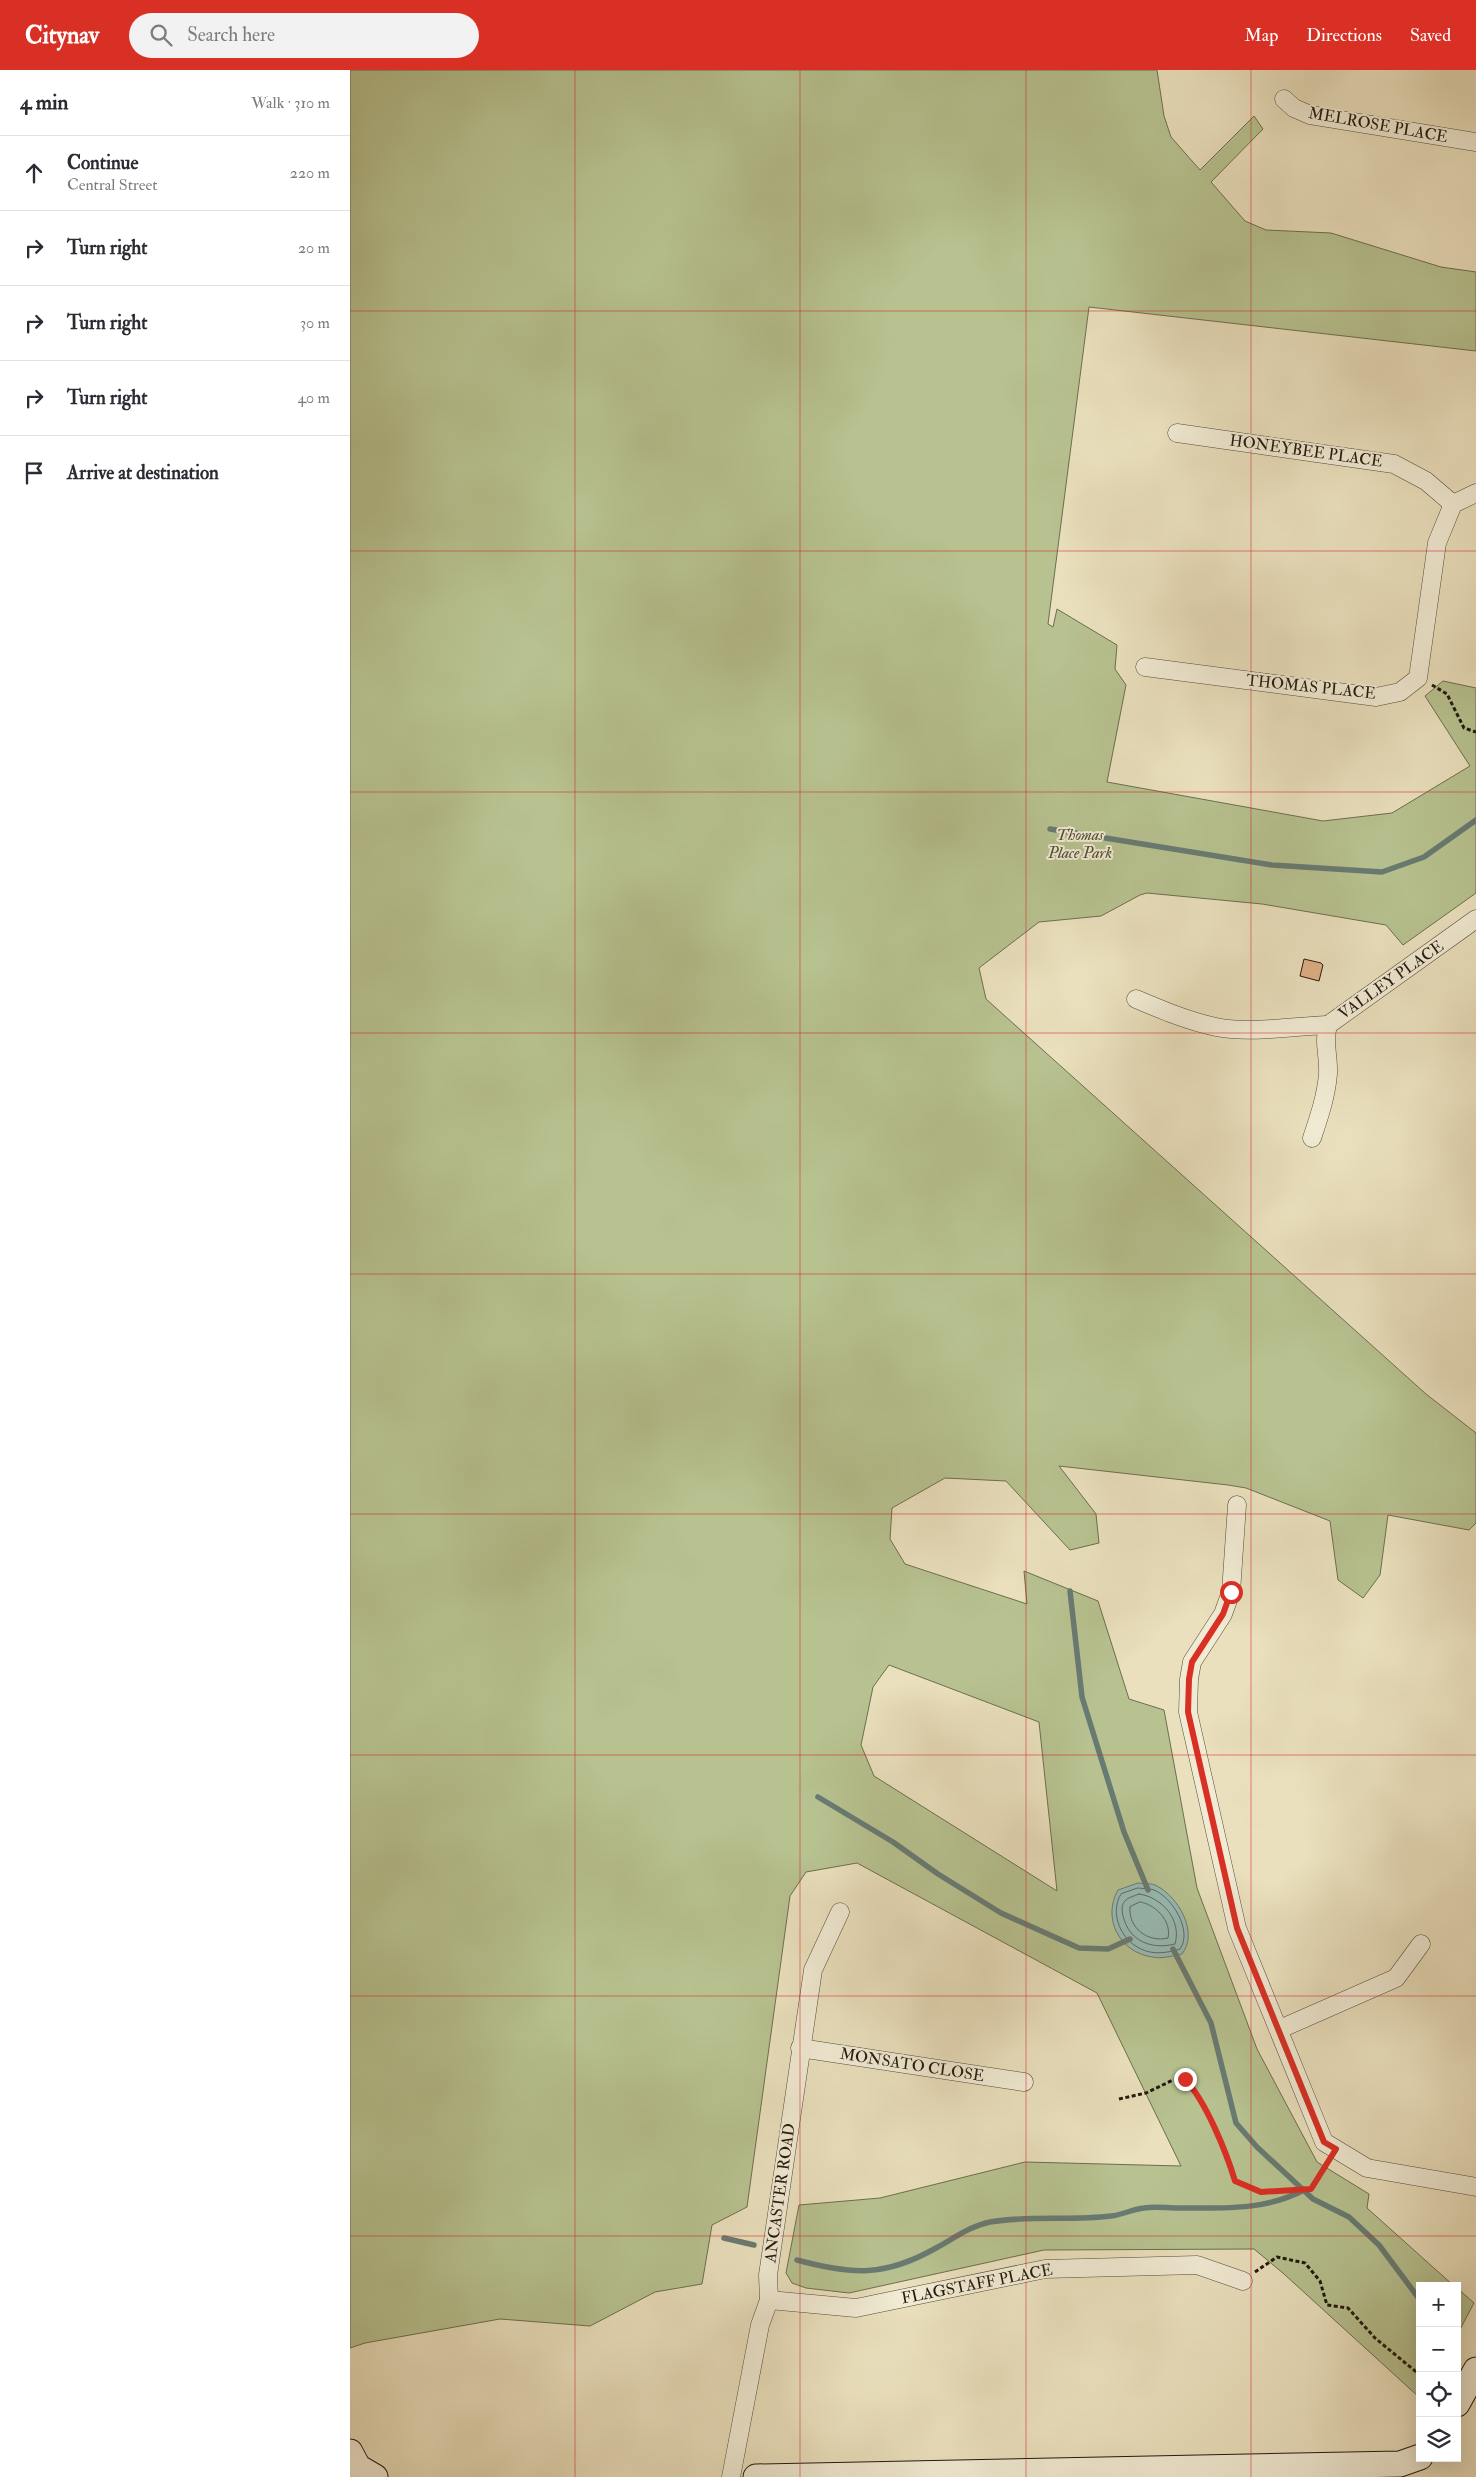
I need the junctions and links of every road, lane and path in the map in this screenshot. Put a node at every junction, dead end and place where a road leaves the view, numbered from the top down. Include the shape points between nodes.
1 (1284, 99) dead end
2 (1476, 142) edge
3 (1176, 433) dead end
4 (1476, 492) edge
5 (1453, 504) junction
6 (1145, 667) dead end
7 (1418, 678) junction
8 (1476, 732) edge
9 (1476, 919) edge
10 (1136, 999) dead end
11 (1328, 1025) junction
12 (1312, 1138) dead end
13 (1237, 1505) dead end
14 (840, 1912) dead end
15 (1421, 1944) dead end
16 (1280, 2029) junction
17 (800, 2048) junction
18 (1024, 2082) dead end
19 (1120, 2099) dead end
20 (1336, 2149) junction
21 (1476, 2187) edge
22 (1243, 2281) joint
23 (769, 2300) junction
24 (1476, 2370) edge
25 (1416, 2372) edge
26 (1461, 2397) edge
27 (1407, 2466) edge
28 (997, 2474) edge
29 (731, 2477) edge
30 (756, 2477) edge

1 - 2 street, MELROSE PLACE via 1310,115
3 - 5 street, HONEYBEE PLACE via 1394,464 1426,481
4 - 5 street
5 - 7 street via 1437,544
6 - 7 street, THOMAS PLACE via 1376,697 1400,692
7 - 8 path via 1447,694 1464,728
9 - 11 street, VALLEY PLACE
10 - 11 street via 1218,1028
11 - 12 street, VALLEY PLACE via 1324,1036 1328,1072 1325,1100
13 - 16 street via 1231,1592 1223,1614 1192,1662 1188,1712 1237,1928
14 - 17 street, ANCASTER ROAD via 813,1970
15 - 16 street via 1396,1978
16 - 20 street via 1324,2142
17 - 18 street, MONSATO CLOSE
17 - 23 street, ANCASTER ROAD via 768,2274
19 - 20 path via 1146,2093 1173,2080 1185,2079 1194,2089 1228,2158 1235,2181 1261,2192 1311,2189
20 - 21 street via 1367,2168
22 - 23 street, FLAGSTAFF PLACE via 1197,2265 1045,2269 856,2308
22 - 25 path via 1277,2257 1305,2263 1320,2281 1327,2305 1348,2308 1375,2338
23 - 29 street, ANCASTER ROAD via 760,2325
24 - 26 street
27 - 28 street
28 - 30 street

